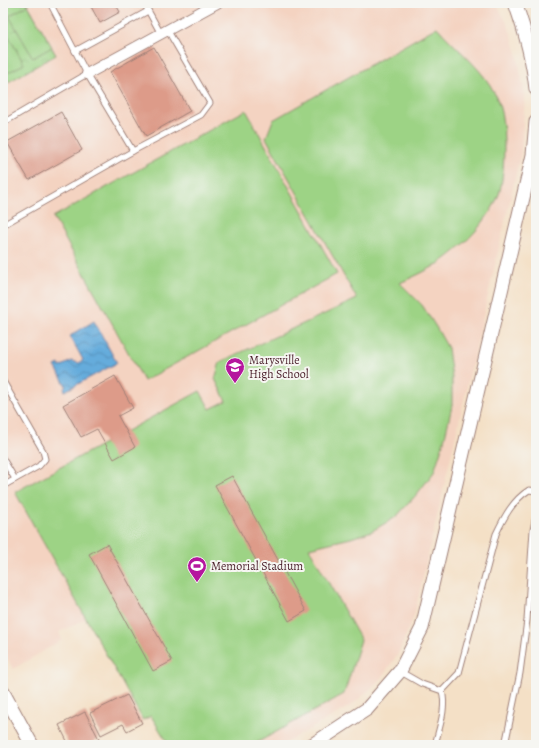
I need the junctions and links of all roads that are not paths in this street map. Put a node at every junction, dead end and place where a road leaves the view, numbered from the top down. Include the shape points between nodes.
1 (50, 3) edge
2 (144, 3) edge
3 (218, 3) edge
4 (514, 3) edge
5 (148, 11) junction
6 (164, 33) junction
7 (75, 51) junction
8 (87, 74) junction
9 (536, 89) edge
10 (536, 122) edge
11 (3, 123) edge
12 (133, 151) junction
13 (3, 225) edge
14 (3, 382) edge
15 (3, 459) edge
16 (15, 479) junction
17 (3, 486) edge
18 (536, 491) edge
19 (536, 516) edge
20 (400, 671) junction
21 (442, 691) junction
22 (3, 692) edge
23 (32, 745) edge
24 (312, 745) edge
25 (435, 745) edge
26 (504, 745) edge

1 - 7 lane
2 - 5 lane
3 - 6 street
4 - 9 street via 527,40
5 - 6 lane
5 - 7 lane
6 - 8 street
6 - 12 lane via 210,103 201,115
7 - 8 lane
8 - 11 lane
8 - 12 lane
10 - 20 street via 533,155 422,628
12 - 13 lane
14 - 16 lane via 43,451 45,459 39,466
15 - 16 lane
16 - 17 lane
18 - 21 lane via 529,490 522,495 505,516 496,534 458,673
19 - 26 lane via 520,673
20 - 21 lane via 422,684
20 - 24 street via 367,709
21 - 25 lane via 442,717
22 - 23 street

